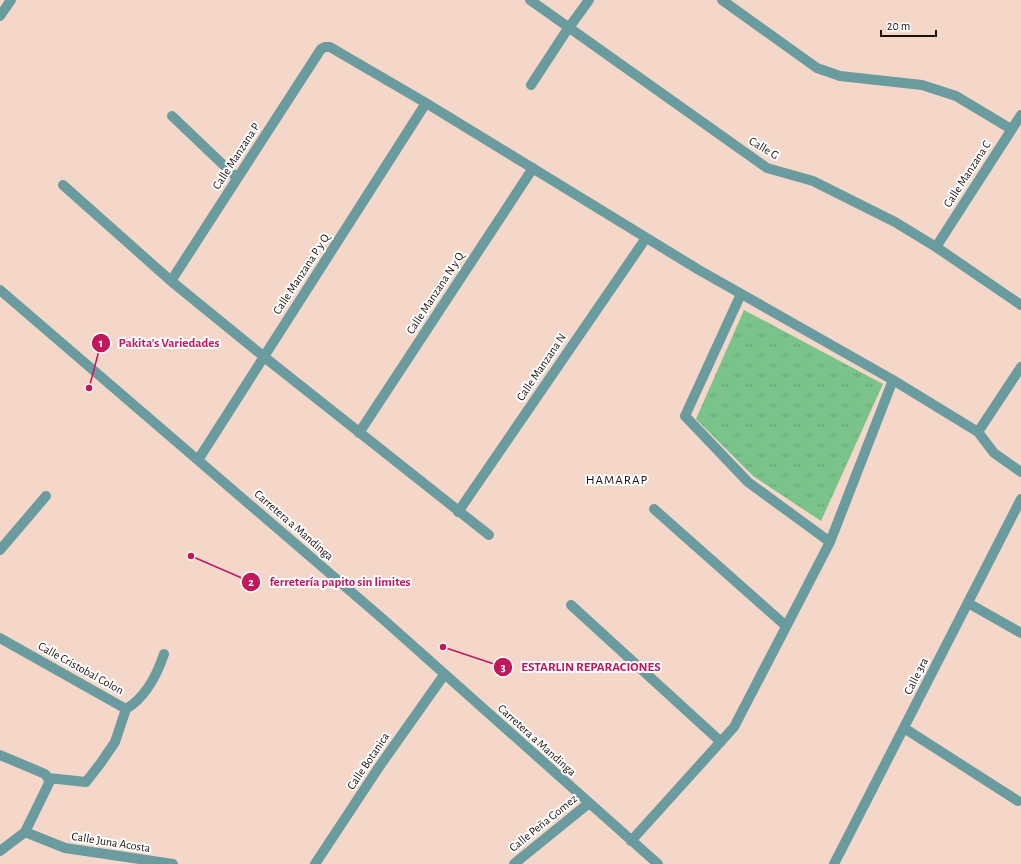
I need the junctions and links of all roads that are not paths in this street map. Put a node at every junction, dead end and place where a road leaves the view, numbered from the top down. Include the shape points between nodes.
1 (11, 0) edge
2 (530, 0) edge
3 (589, 0) edge
4 (722, 0) edge
5 (0, 16) edge
6 (569, 28) junction
7 (531, 85) dead end
8 (426, 104) junction
9 (1021, 115) edge
10 (172, 116) dead end
11 (1011, 129) junction
12 (533, 168) junction
13 (237, 178) junction
14 (63, 185) dead end
15 (646, 238) junction
16 (936, 247) junction
17 (171, 281) junction
18 (0, 290) edge
19 (741, 294) junction
20 (1021, 305) edge
21 (263, 356) junction
22 (1021, 367) edge
23 (893, 380) junction
24 (978, 432) junction
25 (359, 433) junction
26 (198, 460) junction
27 (1021, 472) edge
28 (46, 496) dead end
29 (1021, 499) edge
30 (654, 509) dead end
31 (458, 512) junction
32 (489, 535) dead end
33 (830, 542) junction
34 (0, 550) edge
35 (968, 603) junction
36 (571, 605) dead end
37 (786, 626) junction
38 (1021, 633) edge
39 (0, 638) edge
40 (164, 654) dead end
41 (444, 675) junction
42 (126, 709) junction
43 (904, 728) junction
44 (721, 742) junction
45 (0, 755) edge
46 (48, 778) junction
47 (1018, 801) dead end
48 (589, 803) junction
49 (25, 832) junction
50 (631, 841) junction
51 (0, 851) edge
52 (173, 864) edge
53 (315, 864) edge
54 (514, 864) edge
55 (658, 864) edge
56 (834, 864) edge

1 - 5 street
2 - 6 street, Calle G
3 - 6 street
4 - 11 street via 817,68 840,76 922,85 956,96
6 - 7 street
6 - 16 street, Calle G via 767,168 813,182 895,222
8 - 12 street
8 - 13 street, Calle Manzana P via 330,47 325,47
8 - 21 street, Calle Manzana P y Q
9 - 11 street, Calle Manzana C
10 - 13 street
11 - 16 street, Calle Manzana C
12 - 15 street
12 - 25 street, Calle Manzana N y Q
13 - 17 street, Calle Manzana P
14 - 17 street
15 - 19 street
15 - 31 street, Calle Manzana N
16 - 20 street, Calle G
17 - 21 street
18 - 26 street, Carretera a Mandinga
19 - 23 street
19 - 33 street via 685,416 748,482
21 - 25 street
21 - 26 street, Calle Manzana P y Q
22 - 24 street
23 - 24 street
23 - 33 street
24 - 27 street via 994,453
25 - 31 street
26 - 41 street, Carretera a Mandinga
28 - 34 street
29 - 35 street, Calle 3ra
30 - 37 street
31 - 32 street
33 - 37 street
35 - 38 street
35 - 43 street, Calle 3ra
36 - 44 street
37 - 44 street via 734,727
39 - 42 street, Calle Cristobal Colon
40 - 42 street via 150,684 134,704
41 - 48 street, Carretera a Mandinga
41 - 53 street, Calle Botanica
42 - 46 street, Calle Cristobal Colon via 115,742 86,782
43 - 47 street
43 - 56 street, Calle 3ra
44 - 50 street
45 - 46 street via 45,774
46 - 49 street via 49,783
48 - 50 street, Carretera a Mandinga
48 - 54 street, Calle Peña Gomez
49 - 51 street
49 - 52 street, Calle Juna Acosta via 65,848
50 - 55 street, Carretera a Mandinga

